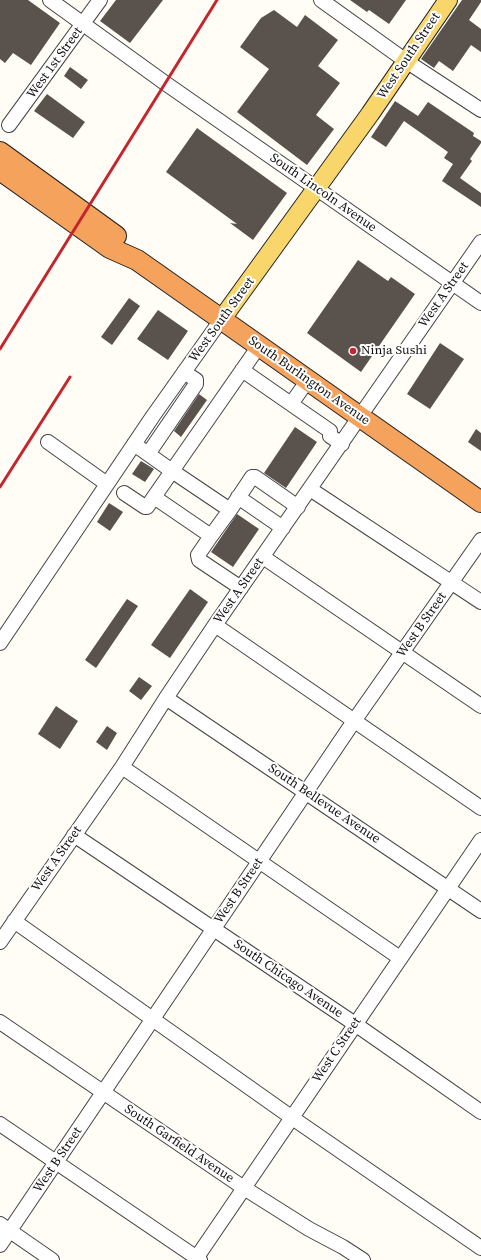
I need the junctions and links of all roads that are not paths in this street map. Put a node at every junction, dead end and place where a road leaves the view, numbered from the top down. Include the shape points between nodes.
1 (50, 0) edge
2 (100, 0) edge
3 (322, 0) edge
4 (448, 0) edge
5 (83, 24) junction
6 (406, 60) junction
7 (481, 110) edge
8 (9, 125) dead end
9 (0, 152) edge
10 (0, 170) edge
11 (317, 188) junction
12 (481, 242) edge
13 (137, 260) junction
14 (452, 284) junction
15 (481, 303) edge
16 (221, 320) junction
17 (258, 346) junction
18 (242, 370) junction
19 (184, 372) junction
20 (308, 380) junction
21 (291, 404) junction
22 (360, 417) junction
23 (48, 442) dead end
24 (134, 444) junction
25 (342, 444) junction
26 (148, 454) junction
27 (172, 471) junction
28 (107, 484) junction
29 (310, 489) junction
30 (124, 493) dead end
31 (154, 497) junction
32 (238, 497) junction
33 (481, 502) edge
34 (298, 507) junction
35 (230, 510) junction
36 (283, 528) junction
37 (211, 536) junction
38 (481, 540) edge
39 (263, 557) junction
40 (452, 583) junction
41 (241, 588) junction
42 (481, 602) edge
43 (216, 625) junction
44 (0, 643) edge
45 (403, 652) junction
46 (166, 698) junction
47 (481, 706) edge
48 (354, 722) junction
49 (122, 767) junction
50 (306, 792) junction
51 (481, 808) edge
52 (74, 835) junction
53 (481, 840) edge
54 (259, 862) junction
55 (448, 888) junction
56 (481, 911) edge
57 (14, 921) junction
58 (213, 929) junction
59 (0, 942) edge
60 (400, 958) junction
61 (152, 1018) junction
62 (0, 1022) edge
63 (355, 1024) junction
64 (104, 1092) junction
65 (481, 1112) edge
66 (291, 1117) junction
67 (0, 1124) edge
68 (57, 1162) junction
69 (244, 1188) junction
70 (5, 1227) edge
71 (0, 1245) edge
72 (481, 1248) edge
73 (197, 1259) edge
74 (52, 1260) edge
75 (363, 1260) edge

1 - 5 street, South Lincoln Avenue
2 - 5 street, West 1st Street
3 - 6 street
4 - 6 main road, West South Street
5 - 8 street, West 1st Street
5 - 11 street, South Lincoln Avenue
6 - 7 street
6 - 11 main road, West South Street
9 - 13 highway via 118,237
10 - 13 highway via 110,248
11 - 14 street, South Lincoln Avenue
11 - 16 main road, West South Street
12 - 14 street, West A Street
13 - 16 highway, South Burlington Avenue
14 - 15 street, South Lincoln Avenue
14 - 22 street, West A Street
16 - 17 highway, South Burlington Avenue
16 - 19 street, West South Street
17 - 18 street
17 - 20 highway, South Burlington Avenue
18 - 21 street
18 - 27 street
19 - 24 street, West South Street
19 - 26 street via 196,380 196,384
20 - 21 street
20 - 22 highway, South Burlington Avenue
21 - 25 street via 330,431 330,436
22 - 25 street, West A Street
22 - 33 highway, South Burlington Avenue
23 - 28 street
24 - 26 street
24 - 28 street, West South Street
25 - 29 street, West A Street
26 - 27 street
27 - 31 street
27 - 35 street
28 - 44 street, West South Street
29 - 34 street, West A Street
29 - 40 street
30 - 31 street via 145,507
31 - 37 street
32 - 34 street via 252,477 255,477
32 - 35 street
32 - 36 street
34 - 36 street, West A Street
35 - 37 street
36 - 39 street, West A Street
37 - 41 street via 198,555 199,560
38 - 40 street, West B Street
39 - 41 street, West A Street
39 - 45 street
40 - 42 street
40 - 45 street, West B Street
41 - 43 street, West A Street
43 - 46 street, West A Street
43 - 48 street
45 - 47 street
45 - 48 street, West B Street
46 - 49 street, West A Street
46 - 50 street, South Bellevue Avenue
48 - 50 street, West B Street
48 - 51 street
49 - 52 street, West A Street
49 - 54 street
50 - 54 street, West B Street
50 - 55 street, South Bellevue Avenue
52 - 57 street, West A Street
52 - 58 street, South Chicago Avenue
53 - 55 street, West C Street
54 - 58 street, West B Street
54 - 60 street
55 - 56 street, South Bellevue Avenue
55 - 60 street, West C Street
57 - 59 street, West A Street
57 - 61 street
58 - 61 street, West B Street
58 - 63 street, South Chicago Avenue
60 - 63 street, West C Street
61 - 64 street, West B Street
61 - 66 street
62 - 64 street, South Garfield Avenue
63 - 65 street, South Chicago Avenue
63 - 66 street, West C Street
64 - 68 street, West B Street
64 - 69 street, South Garfield Avenue
66 - 69 street, West C Street
66 - 72 street
67 - 68 street
68 - 70 street, West B Street
68 - 73 street
69 - 73 street, West C Street
69 - 75 street, South Garfield Avenue
70 - 71 street, West B Street
70 - 74 street

